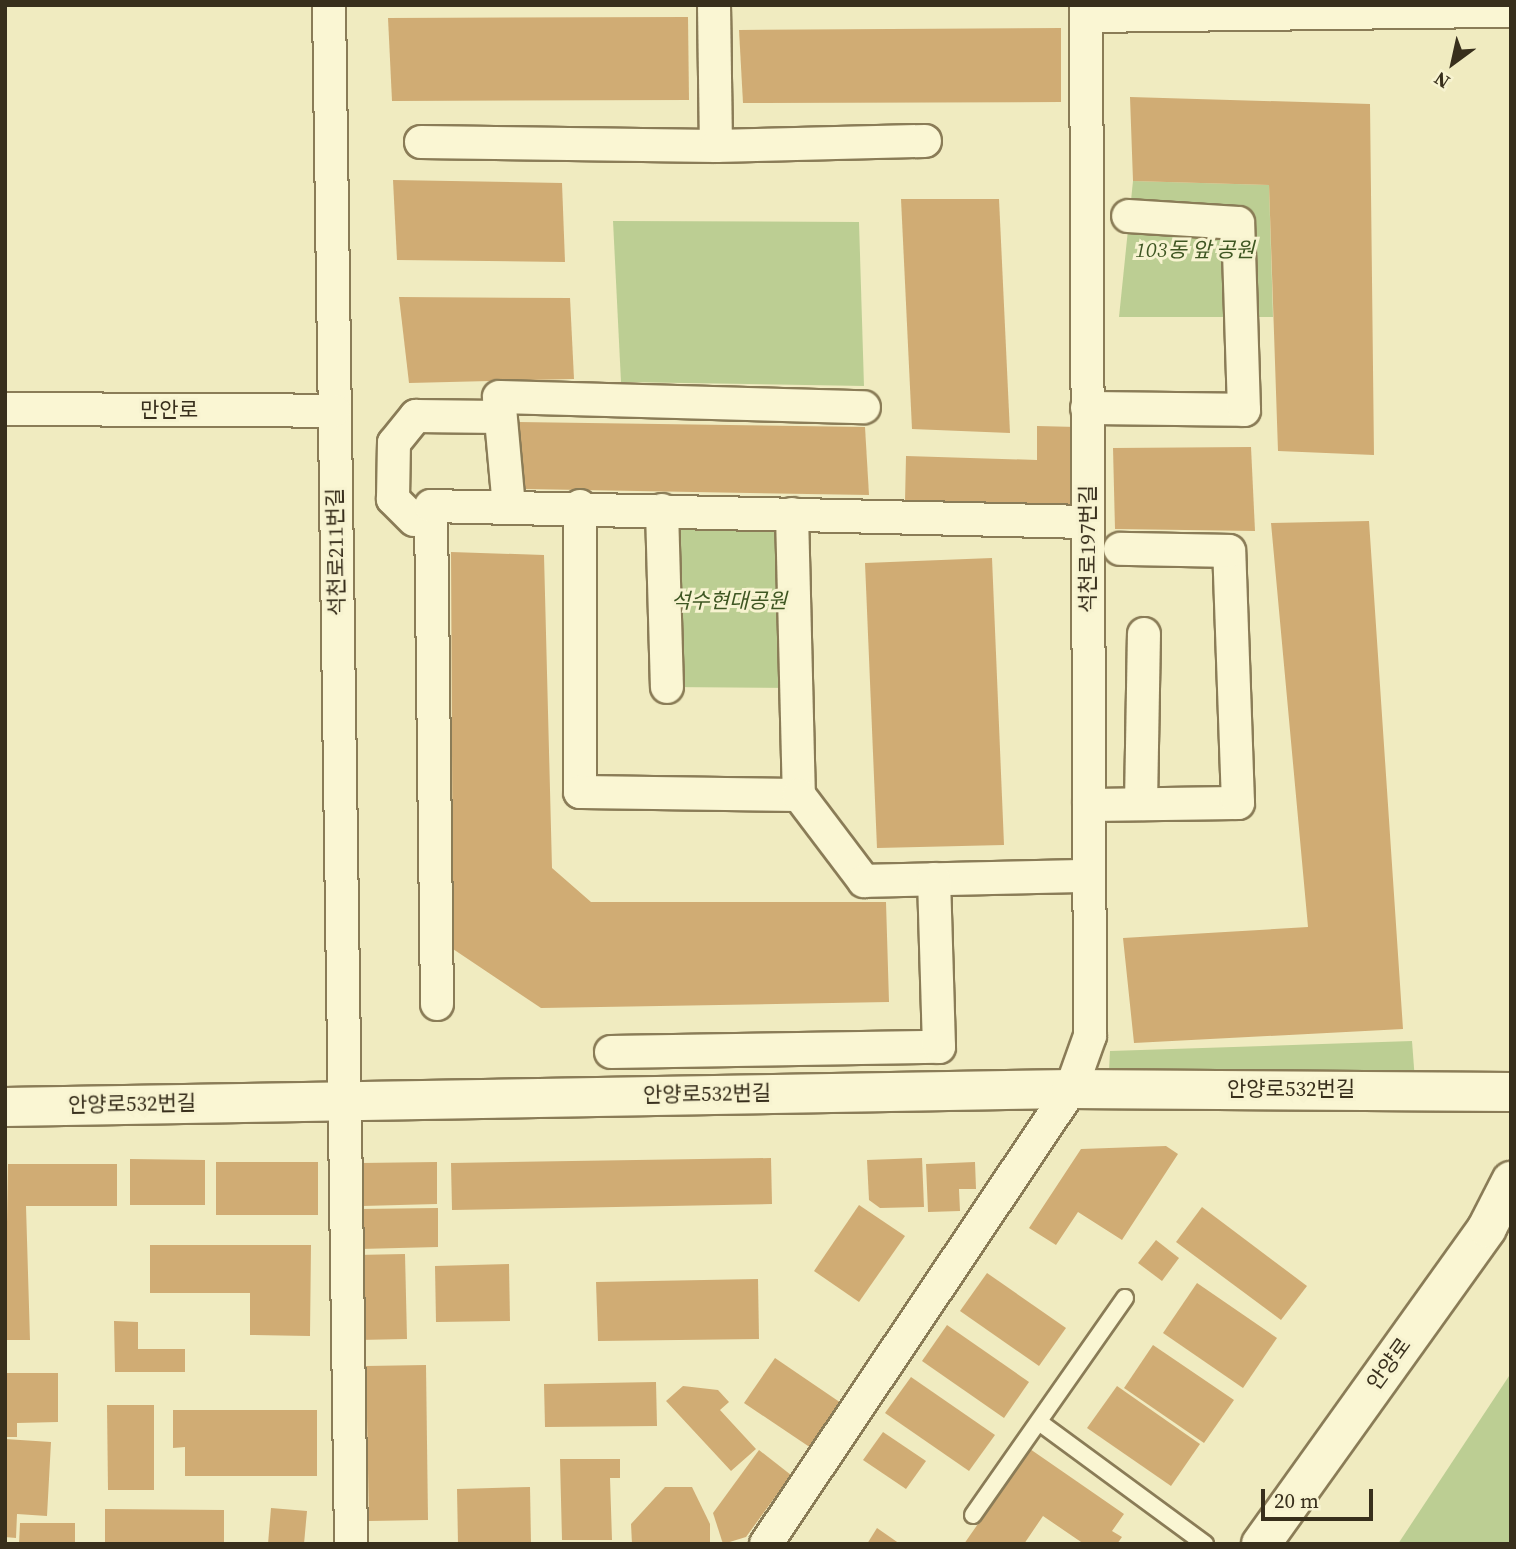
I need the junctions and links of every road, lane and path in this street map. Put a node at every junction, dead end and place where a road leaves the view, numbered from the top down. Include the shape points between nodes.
1 (329, 5) edge
2 (714, 5) edge
3 (1086, 11) edge
4 (1511, 11) edge
5 (925, 141) dead end
6 (421, 142) dead end
7 (716, 146) junction
8 (1128, 216) dead end
9 (864, 407) dead end
10 (1087, 408) junction
11 (5, 409) edge
12 (334, 411) junction
13 (500, 417) junction
14 (580, 506) junction
15 (509, 507) junction
16 (662, 510) junction
17 (792, 514) junction
18 (414, 520) dead end
19 (1088, 522) junction
20 (1120, 549) dead end
21 (1144, 634) dead end
22 (667, 687) dead end
23 (799, 795) junction
24 (1141, 804) junction
25 (1089, 805) junction
26 (1087, 876) junction
27 (934, 879) junction
28 (437, 1004) dead end
29 (611, 1052) dead end
30 (1071, 1089) junction
31 (1511, 1092) edge
32 (344, 1099) junction
33 (5, 1107) edge
34 (1511, 1181) edge
35 (1125, 1298) dead end
36 (1039, 1422) junction
37 (973, 1515) dead end
38 (351, 1544) edge
39 (766, 1544) edge
40 (1205, 1544) edge
41 (1261, 1544) edge

1 - 12 street, 석천로211번길
2 - 7 street
3 - 4 street
3 - 10 street, 석천로197번길
5 - 7 street
6 - 7 street
8 - 10 street via 1238,223 1244,410
9 - 13 street via 499,397
10 - 19 street, 석천로197번길
11 - 12 street, 만안로
12 - 32 street, 석천로211번길
13 - 15 street
13 - 18 street via 416,416 394,443 393,499
14 - 15 street
14 - 16 street
14 - 23 street via 580,792
15 - 28 street via 431,506
16 - 17 street
16 - 22 street
17 - 19 street
17 - 23 street
19 - 25 street, 석천로197번길
20 - 24 street via 1229,551 1238,803
21 - 24 street
23 - 27 street via 864,881
24 - 25 street
25 - 26 street, 석천로197번길
26 - 27 street
26 - 30 street, 석천로197번길 via 1090,1036
27 - 29 street via 939,1047
30 - 31 street, 안양로532번길
30 - 32 street, 안양로532번길
30 - 39 street
32 - 33 street, 안양로532번길
32 - 38 street
34 - 41 street, 안양로 via 1487,1228
35 - 36 lane
36 - 37 lane
36 - 40 lane

